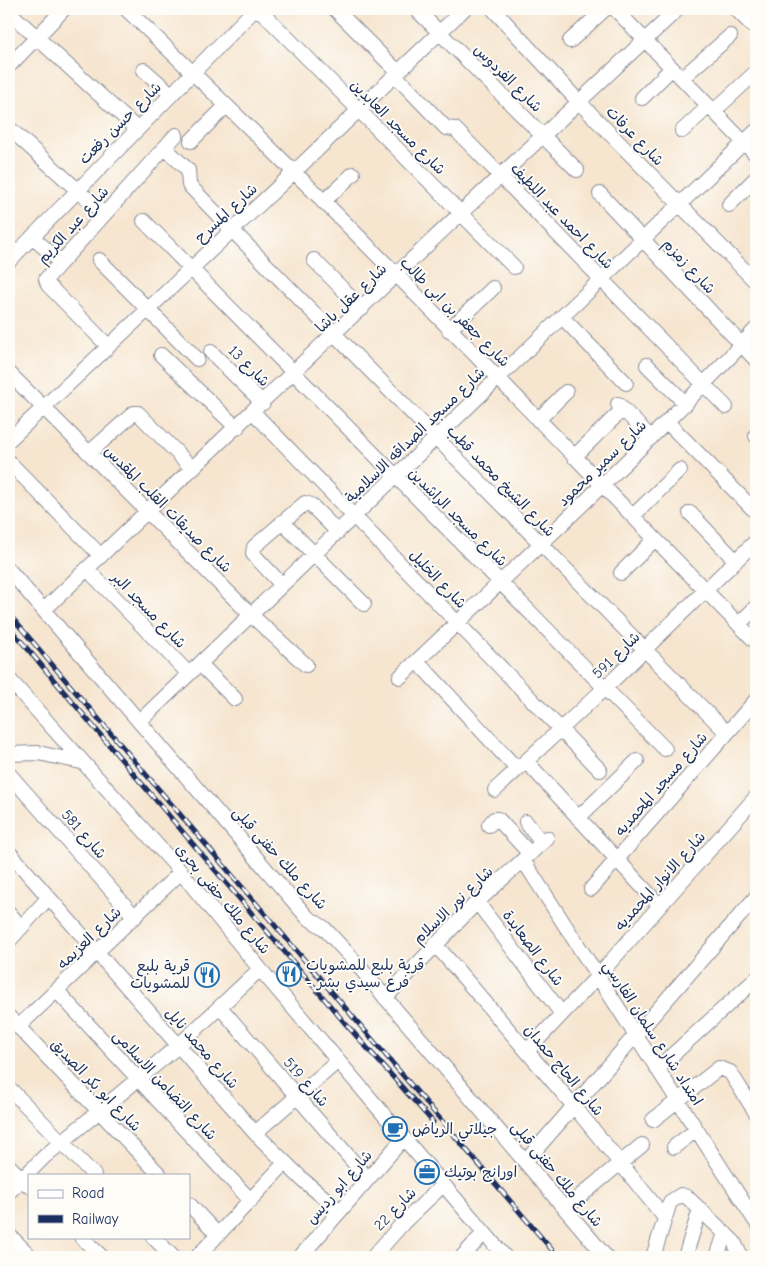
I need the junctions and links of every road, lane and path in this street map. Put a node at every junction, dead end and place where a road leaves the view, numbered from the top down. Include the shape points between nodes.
1 (64, 9) edge
2 (126, 9) edge
3 (255, 9) edge
4 (259, 9) edge
5 (335, 9) edge
6 (416, 9) edge
7 (464, 9) edge
8 (493, 9) edge
9 (605, 9) edge
10 (615, 9) edge
11 (678, 9) edge
12 (736, 9) edge
13 (9, 12) edge
14 (756, 29) edge
15 (440, 32) junction
16 (730, 36) dead end
17 (36, 37) junction
18 (645, 40) junction
19 (570, 41) dead end
20 (9, 66) edge
21 (144, 70) dead end
22 (193, 72) junction
23 (756, 72) edge
24 (397, 73) junction
25 (677, 73) junction
26 (171, 94) junction
27 (642, 98) dead end
28 (578, 101) junction
29 (226, 106) junction
30 (712, 109) junction
31 (359, 111) junction
32 (9, 128) edge
33 (137, 129) junction
34 (682, 131) dead end
35 (756, 131) edge
36 (176, 135) dead end
37 (542, 135) junction
38 (191, 141) dead end
39 (744, 143) junction
40 (165, 148) junction
41 (756, 155) edge
42 (577, 170) dead end
43 (293, 173) junction
44 (353, 174) dead end
45 (500, 176) junction
46 (756, 178) edge
47 (77, 189) junction
48 (600, 194) dead end
49 (323, 202) junction
50 (679, 205) junction
51 (729, 205) dead end
52 (104, 214) junction
53 (461, 214) junction
54 (144, 221) dead end
55 (232, 230) junction
56 (32, 237) junction
57 (642, 240) junction
58 (12, 251) edge
59 (99, 260) dead end
60 (314, 260) dead end
61 (61, 262) junction
62 (514, 267) dead end
63 (190, 268) junction
64 (397, 276) junction
65 (601, 280) junction
66 (756, 282) edge
67 (493, 288) dead end
68 (147, 309) junction
69 (362, 309) junction
70 (562, 317) junction
71 (756, 329) edge
72 (450, 330) junction
73 (334, 335) junction
74 (742, 345) junction
75 (108, 346) junction
76 (211, 352) dead end
77 (161, 355) dead end
78 (197, 360) dead end
79 (756, 360) edge
80 (647, 365) dead end
81 (9, 373) edge
82 (294, 374) junction
83 (498, 378) junction
84 (626, 383) dead end
85 (704, 386) junction
86 (566, 392) dead end
87 (686, 404) junction
88 (726, 407) dead end
89 (43, 408) junction
90 (258, 408) junction
91 (538, 420) junction
92 (667, 422) junction
93 (237, 428) junction
94 (436, 438) junction
95 (651, 438) junction
96 (9, 440) edge
97 (89, 453) junction
98 (574, 457) junction
99 (9, 462) edge
100 (193, 469) junction
101 (680, 470) dead end
102 (396, 476) junction
103 (603, 486) junction
104 (148, 512) junction
105 (756, 512) edge
106 (690, 513) dead end
107 (354, 516) junction
108 (633, 516) junction
109 (282, 522) junction
110 (338, 532) junction
111 (655, 539) junction
112 (756, 541) edge
113 (540, 545) junction
114 (314, 554) junction
115 (101, 556) junction
116 (736, 561) junction
117 (87, 569) junction
118 (9, 570) edge
119 (621, 573) dead end
120 (500, 582) junction
121 (282, 586) junction
122 (706, 591) junction
123 (364, 604) dead end
124 (756, 607) edge
125 (45, 609) junction
126 (251, 615) junction
127 (458, 623) junction
128 (739, 624) junction
129 (756, 642) edge
130 (644, 650) junction
131 (417, 661) junction
132 (200, 664) junction
133 (306, 665) dead end
134 (189, 674) junction
135 (400, 677) dead end
136 (9, 679) edge
137 (605, 688) junction
138 (235, 699) dead end
139 (756, 700) edge
140 (140, 721) junction
141 (560, 729) junction
142 (727, 734) junction
143 (665, 749) dead end
144 (9, 754) edge
145 (637, 761) dead end
146 (81, 762) junction
147 (522, 765) junction
148 (600, 770) dead end
149 (9, 774) edge
150 (495, 790) dead end
151 (756, 798) edge
152 (578, 818) junction
153 (526, 822) dead end
154 (489, 825) dead end
155 (9, 852) edge
156 (527, 857) junction
157 (616, 859) junction
158 (182, 872) junction
159 (590, 889) dead end
160 (756, 897) edge
161 (48, 898) junction
162 (477, 902) junction
163 (660, 906) junction
164 (9, 913) edge
165 (135, 916) junction
166 (21, 927) junction
167 (9, 941) edge
168 (435, 944) junction
169 (97, 952) junction
170 (260, 969) junction
171 (598, 977) junction
172 (756, 979) edge
173 (56, 991) junction
174 (385, 998) junction
175 (220, 1007) junction
176 (562, 1014) junction
177 (14, 1022) edge
178 (635, 1035) junction
179 (178, 1046) junction
180 (527, 1051) junction
181 (338, 1061) junction
182 (657, 1069) junction
183 (139, 1080) junction
184 (9, 1088) edge
185 (297, 1096) junction
186 (677, 1101) junction
187 (573, 1106) junction
188 (99, 1111) junction
189 (756, 1113) edge
190 (653, 1120) dead end
191 (696, 1130) junction
192 (255, 1132) junction
193 (403, 1139) junction
194 (62, 1142) junction
195 (642, 1145) dead end
196 (674, 1147) dead end
197 (525, 1162) junction
198 (285, 1163) junction
199 (621, 1163) junction
200 (9, 1166) edge
201 (32, 1174) edge
202 (93, 1174) edge
203 (159, 1174) edge
204 (368, 1179) junction
205 (25, 1182) edge
206 (443, 1185) junction
207 (9, 1192) edge
208 (250, 1201) junction
209 (190, 1205) edge
210 (566, 1208) junction
211 (700, 1209) junction
212 (340, 1211) junction
213 (665, 1218) junction
214 (756, 1222) edge
215 (484, 1233) junction
216 (725, 1233) junction
217 (9, 1235) edge
218 (218, 1235) junction
219 (82, 1238) edge
220 (154, 1238) edge
221 (31, 1257) edge
222 (102, 1257) edge
223 (173, 1257) edge
224 (197, 1257) edge
225 (300, 1257) edge
226 (373, 1257) edge
227 (462, 1257) edge
228 (505, 1257) edge
229 (606, 1257) edge
230 (653, 1257) edge
231 (685, 1257) edge
232 (717, 1257) edge
233 (741, 1257) edge

1 - 17 street
2 - 22 street, شارع جعفر بن ابى طالب
3 - 22 street, شارع حسن رفعت
4 - 31 street, شارع مسجد العابدين
5 - 24 street, شارع احمد عبد اللطيف
6 - 15 street, شارع الفردوس
7 - 15 street, شارع المسرح
8 - 28 street, شارع عرفات
9 - 19 street
10 - 18 street
11 - 18 street, شارع عقل باشا
12 - 14 street
13 - 17 street
15 - 24 street, شارع المسرح
15 - 37 street, شارع الفردوس
16 - 25 street
17 - 20 street
17 - 33 street
18 - 25 street
18 - 28 street, شارع عقل باشا
21 - 26 street
22 - 26 street, شارع حسن رفعت
22 - 29 street, شارع جعفر بن ابى طالب
23 - 30 street
24 - 31 street, شارع المسرح
24 - 45 street, شارع احمد عبد اللطيف via 446,128 455,129
25 - 27 street
25 - 30 street
26 - 33 street, شارع حسن رفعت
28 - 37 street, شارع عقل باشا
28 - 50 street, شارع عرفات
29 - 38 street
29 - 43 street, شارع جعفر بن ابى طالب
30 - 34 street
30 - 39 street
31 - 43 street, شارع المسرح
31 - 53 street, شارع مسجد العابدين
32 - 47 street
33 - 47 street, شارع حسن رفعت
35 - 39 street, شارع مسجد الصداقه الاسلامية
36 - 40 street, شارع عبد الكريم
37 - 42 street, شارع الفردوس
37 - 45 street, شارع عقل باشا
39 - 41 street
39 - 50 street, شارع مسجد الصداقه الاسلامية
40 - 52 street, شارع عبد الكريم
40 - 55 street via 188,170 189,185
43 - 49 street, شارع جعفر بن ابى طالب
43 - 55 street, شارع المسرح
44 - 49 street
45 - 53 street, شارع عقل باشا
45 - 65 street, شارع احمد عبد اللطيف
46 - 51 street
47 - 52 street
47 - 56 street, شارع حسن رفعت
48 - 57 street, شارع زمزم
49 - 64 street, شارع جعفر بن ابى طالب
50 - 57 street, شارع مسجد الصداقه الاسلامية
50 - 66 street, شارع عرفات
52 - 61 street, شارع عبد الكريم
53 - 62 street, شارع مسجد العابدين
53 - 64 street, شارع عقل باشا
54 - 63 street, شارع مسجد الراشدين
55 - 63 street, شارع المسرح
55 - 73 street, شارع الشيخ محمد قطب
56 - 58 street, شارع حسن رفعت
56 - 61 street
57 - 65 street, شارع مسجد الصداقه الاسلامية
57 - 74 street, شارع زمزم
59 - 68 street
60 - 69 street
61 - 75 street, شارع عبد الكريم via 46,282
63 - 68 street, شارع المسرح
63 - 82 street, شارع مسجد الراشدين
64 - 69 street, شارع عقل باشا
64 - 72 street, شارع جعفر بن ابى طالب
65 - 70 street, شارع مسجد الصداقه الاسلامية
65 - 85 street, شارع احمد عبد اللطيف
67 - 72 street
68 - 75 street, شارع المسرح
68 - 78 street
69 - 73 street, شارع عقل باشا
70 - 83 street, شارع مسجد الصداقه الاسلامية
70 - 84 street
71 - 74 street, شارع سمير محمود
72 - 83 street, شارع جعفر بن ابى طالب
73 - 82 street, شارع عقل باشا
73 - 94 street, شارع الشيخ محمد قطب
74 - 79 street, شارع زمزم
74 - 85 street, شارع سمير محمود
75 - 89 street, شارع المسرح
76 - 90 street, شارع 13
77 - 93 street
80 - 87 street
81 - 89 street, شارع صديقات القلب المقدس
82 - 90 street, شارع عقل باشا
82 - 102 street, شارع مسجد الراشدين
83 - 91 street, شارع جعفر بن ابى طالب
83 - 94 street, شارع مسجد الصداقه الاسلامية
85 - 87 street, شارع سمير محمود
85 - 88 street, شارع احمد عبد اللطيف
86 - 91 street
87 - 92 street, شارع سمير محمود
89 - 96 street, شارع المسرح
89 - 97 street, شارع صديقات القلب المقدس
90 - 93 street, شارع عقل باشا
90 - 107 street, شارع الخليل
91 - 98 street, شارع جعفر بن ابى طالب
92 - 95 street, شارع سمير محمود
92 - 105 street
93 - 100 street, شارع عقل باشا
94 - 102 street, شارع مسجد الصداقه الاسلامية
94 - 113 street, شارع الشيخ محمد قطب
95 - 98 street via 620,407
95 - 103 street, شارع سمير محمود
97 - 100 street via 138,413
97 - 104 street, شارع صديقات القلب المقدس
98 - 103 street, شارع جعفر بن ابى طالب
99 - 115 street
100 - 104 street, شارع عقل باشا
101 - 108 street
102 - 107 street, شارع مسجد الصداقه الاسلامية
102 - 120 street, شارع مسجد الراشدين
103 - 108 street, شارع جعفر بن ابى طالب
103 - 113 street, شارع سمير محمود
104 - 115 street, شارع عقل باشا
104 - 126 street, شارع صديقات القلب المقدس
106 - 116 street
107 - 110 street, شارع مسجد الصداقه الاسلامية
107 - 127 street, شارع الخليل
108 - 111 street, شارع جعفر بن ابى طالب
109 - 110 street via 302,504 308,503
109 - 114 street
109 - 121 street via 252,552
110 - 114 street, شارع مسجد الصداقه الاسلامية
111 - 119 street
111 - 122 street, شارع جعفر بن ابى طالب
112 - 116 street, شارع 591
113 - 120 street, شارع سمير محمود
113 - 130 street, شارع الشيخ محمد قطب
114 - 121 street, شارع مسجد الصداقه الاسلامية
114 - 123 street
115 - 117 street, شارع عقل باشا
116 - 122 street, شارع 591
117 - 125 street, شارع عقل باشا
117 - 134 street, شارع مسجد البر
118 - 125 street, شارع ملك حفنى قبلى
120 - 127 street, شارع سمير محمود
120 - 137 street, شارع مسجد الراشدين
121 - 126 street, شارع مسجد الصداقه الاسلامية
122 - 128 street, شارع جعفر بن ابى طالب
122 - 130 street, شارع 591
124 - 128 street
125 - 140 street, شارع ملك حفنى قبلى
126 - 132 street, شارع مسجد الصداقه الاسلامية
126 - 133 street, شارع صديقات القلب المقدس
127 - 131 street, شارع سمير محمود
127 - 141 street, شارع الخليل
128 - 129 street, شارع جعفر بن ابى طالب
130 - 137 street, شارع 591
130 - 142 street, شارع الشيخ محمد قطب
131 - 135 street, شارع سمير محمود
131 - 147 street
132 - 134 street, شارع مسجد الصداقه الاسلامية
132 - 138 street
134 - 140 street, شارع مسجد الصداقه الاسلامية
136 - 146 street, شارع ملك حفنى بحرى
137 - 141 street, شارع 591
137 - 143 street, شارع مسجد الراشدين
139 - 142 street, شارع مسجد المحمديه
140 - 174 street, شارع ملك حفنى قبلى via 307,917 324,928
141 - 147 street, شارع 591
141 - 148 street, شارع الخليل
142 - 157 street, شارع مسجد المحمديه
144 - 146 street via 38,753
145 - 152 street
146 - 158 street, شارع ملك حفنى بحرى
147 - 150 street, شارع 591
147 - 152 street
149 - 165 street, شارع 581
151 - 163 street, شارع الانوار المحمديه
152 - 157 street
153 - 156 street, شارع نور الاسلام via 544,841
154 - 156 street, امتداد شارع سلمان الفارسي via 498,819
155 - 161 street, شارع محمد نايل
156 - 162 street, شارع نور الاسلام
156 - 171 street, امتداد شارع سلمان الفارسي
157 - 159 street, شارع مسجد المحمديه
157 - 163 street
158 - 165 street, شارع العزيمه
158 - 170 street, شارع ملك حفنى بحرى
160 - 178 street
161 - 166 street
161 - 169 street, شارع محمد نايل
162 - 168 street, شارع نور الاسلام
162 - 176 street, شارع الصعايدة
163 - 171 street, شارع الانوار المحمديه
164 - 166 street
165 - 169 street, شارع العزيمه
166 - 167 street
168 - 174 street, شارع نور الاسلام
168 - 180 street, شارع الحاج حمدان
169 - 173 street, شارع العزيمه
169 - 179 street, شارع محمد نايل
170 - 175 street
170 - 181 street, شارع ملك حفنى بحرى
171 - 176 street, شارع الانوار المحمديه
171 - 178 street, امتداد شارع سلمان الفارسي
172 - 182 street
173 - 177 street, شارع العزيمه
173 - 183 street, شارع التضامن الاسلامى
174 - 197 street, شارع ملك حفنى قبلى
175 - 179 street
175 - 185 street, شارع 519
176 - 180 street, شارع الانوار المحمديه
177 - 188 street, شارع ابو بكر الصديق
178 - 182 street, امتداد شارع سلمان الفارسي
178 - 187 street
179 - 183 street
179 - 192 street, شارع محمد نايل
180 - 187 street, شارع الحاج حمدان
181 - 185 street
181 - 193 street, شارع ملك حفنى بحرى
182 - 186 street, امتداد شارع سلمان الفارسي
183 - 188 street
183 - 208 street, شارع التضامن الاسلامى
184 - 194 street
185 - 192 street
185 - 204 street, شارع 519
186 - 189 street via 714,1070 722,1068 730,1072
186 - 190 street
186 - 191 street, امتداد شارع سلمان الفارسي
187 - 197 street
187 - 199 street, شارع الحاج حمدان
188 - 194 street
188 - 203 street, شارع ابو بكر الصديق
191 - 196 street
191 - 214 street, امتداد شارع سلمان الفارسي
192 - 198 street, شارع محمد نايل
193 - 204 street, شارع ابو رديس
193 - 206 street, شارع ملك حفنى بحرى
194 - 201 street
194 - 202 street
195 - 199 street
197 - 210 street, شارع ملك حفنى قبلى
198 - 208 street
198 - 212 street, شارع محمد نايل
199 - 210 street
199 - 213 street, شارع الحاج حمدان
200 - 205 street
204 - 212 street, شارع ابو رديس
205 - 207 street
206 - 215 street, شارع ملك حفنى بحرى
206 - 226 street, شارع 22
208 - 218 street
209 - 218 street
210 - 229 street, شارع ملك حفنى قبلى
211 - 213 street via 681,1195 670,1202
211 - 216 street
211 - 231 street
212 - 225 street, شارع ابو رديس
213 - 230 street
215 - 227 street
215 - 228 street, شارع ملك حفنى بحرى
216 - 232 street
216 - 233 street via 738,1247
217 - 221 street
218 - 224 street
219 - 222 street
220 - 223 street

